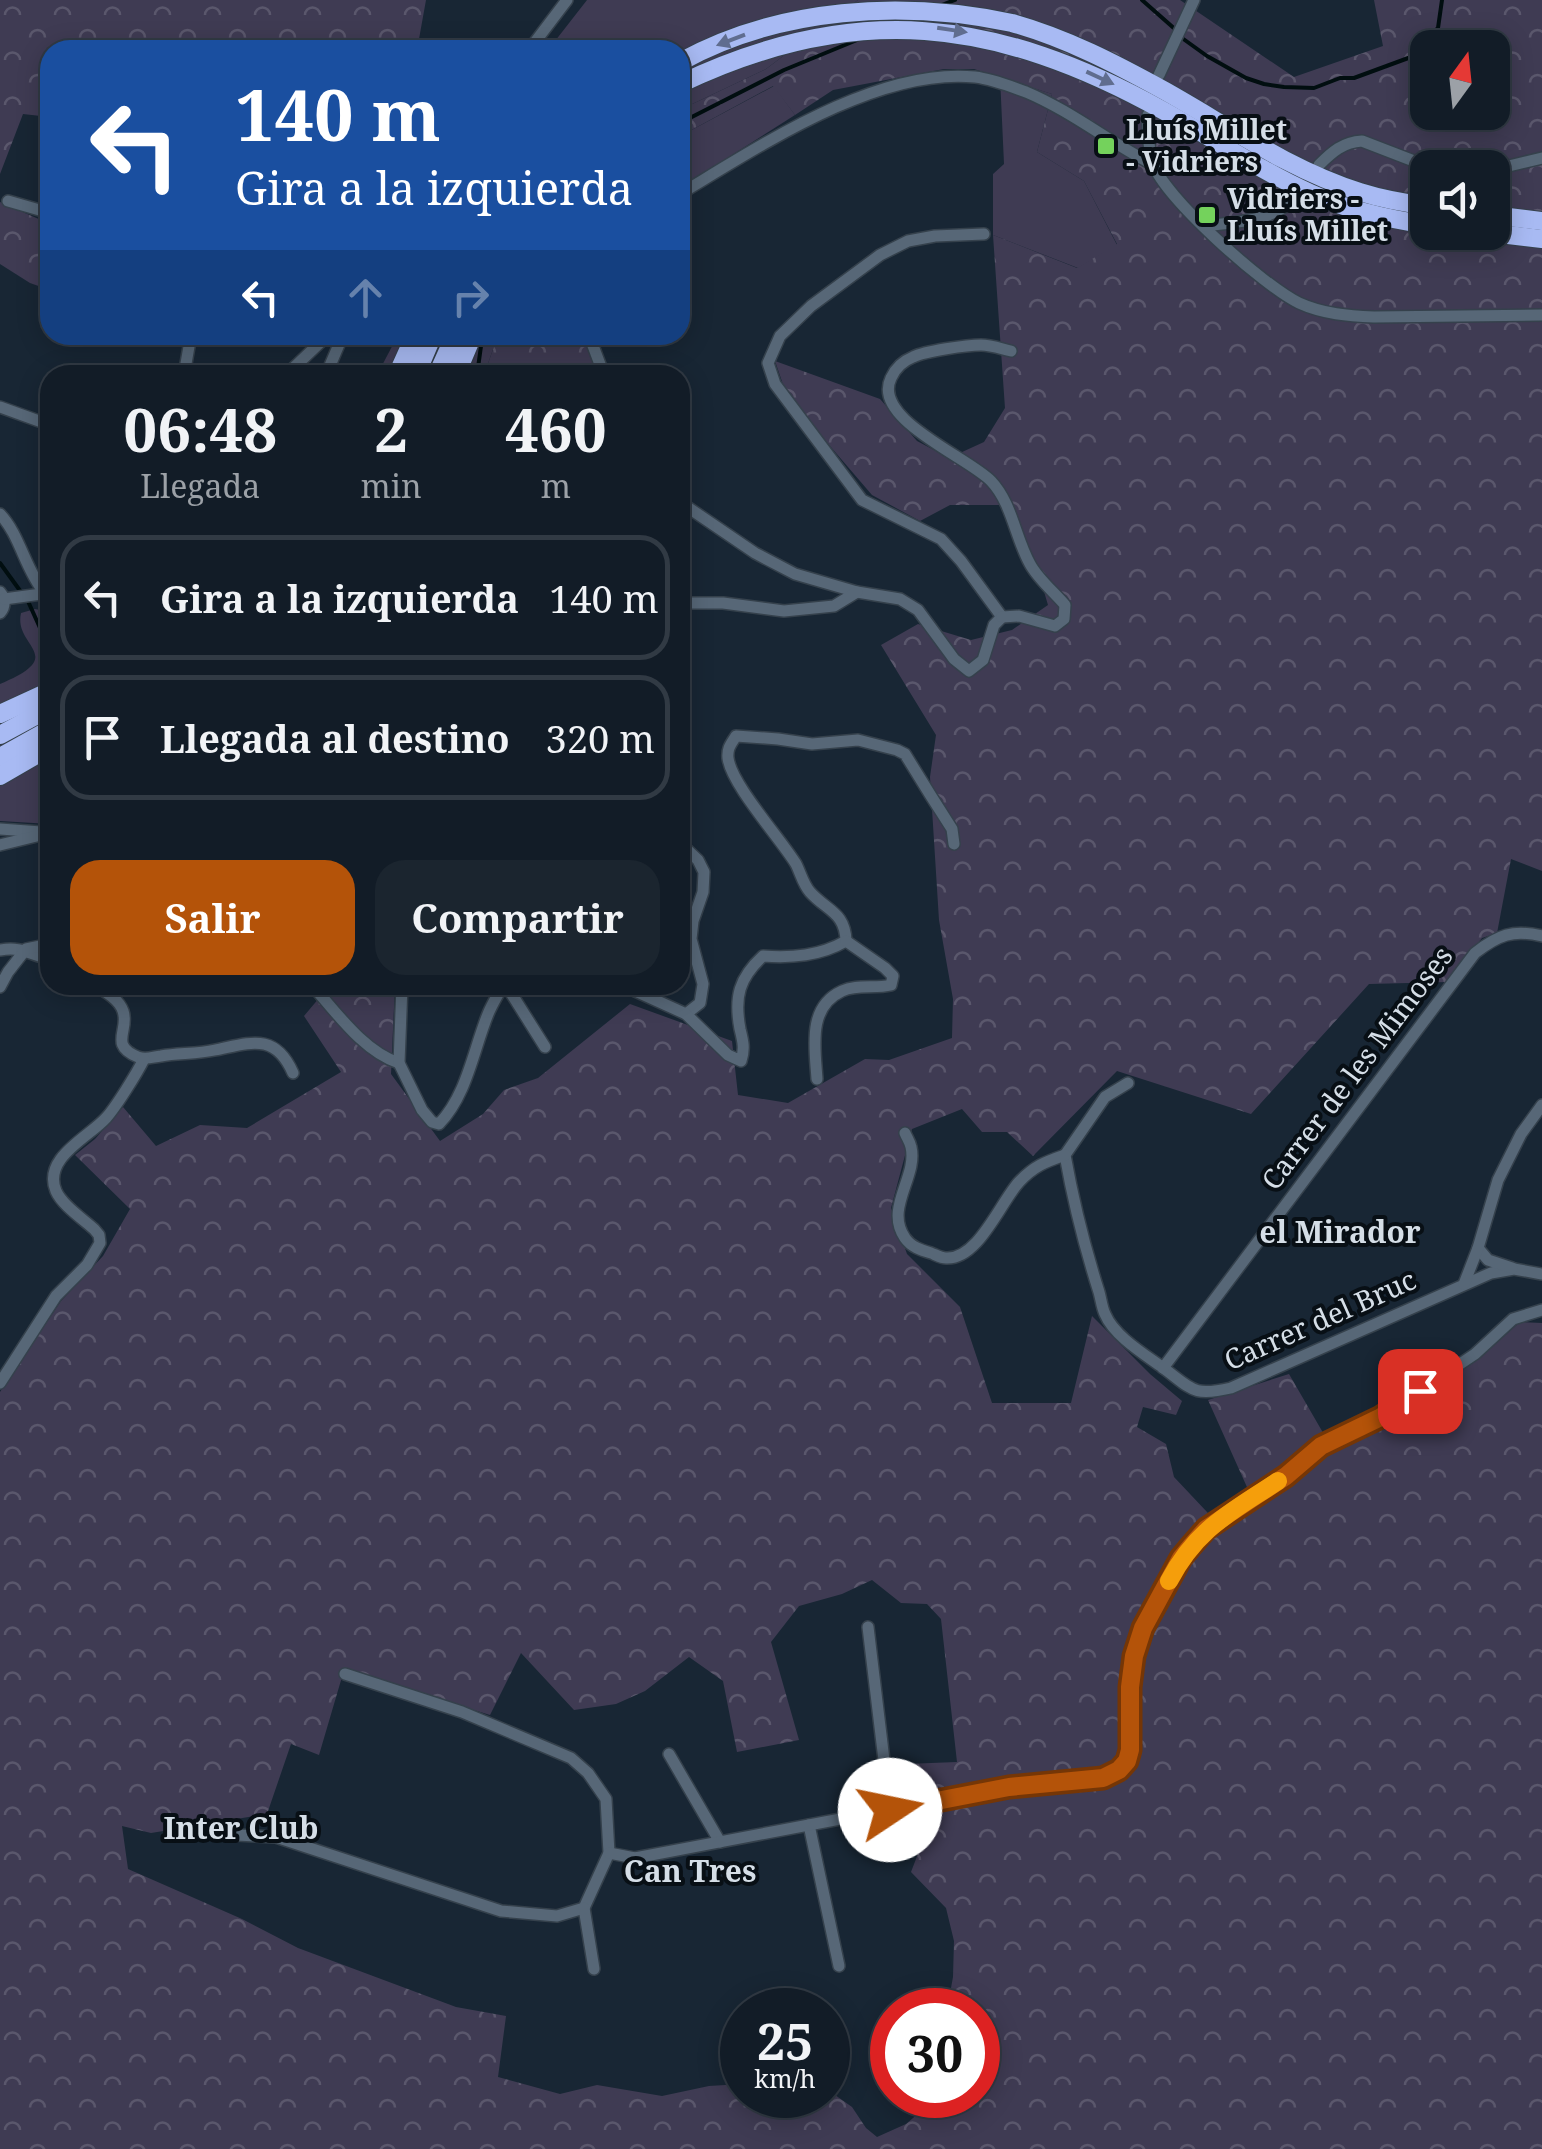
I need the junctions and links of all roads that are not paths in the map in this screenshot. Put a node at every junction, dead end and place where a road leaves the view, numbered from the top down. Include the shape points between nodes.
1 (566, 0) edge
2 (1192, 6) edge
3 (784, 30) junction
4 (1012, 33) junction
5 (536, 40) edge
6 (690, 58) edge
7 (1159, 75) dead end
8 (690, 79) edge
9 (1148, 116) dead end
10 (1542, 158) edge
11 (1410, 160) edge
12 (1152, 164) junction
13 (1319, 166) dead end
14 (1510, 166) edge
15 (690, 188) edge
16 (1296, 197) dead end
17 (8, 200) dead end
18 (1410, 202) edge
19 (40, 210) edge
20 (1510, 217) edge
21 (1410, 221) edge
22 (1542, 221) edge
23 (1204, 226) junction
24 (984, 234) dead end
25 (1510, 236) edge
26 (1542, 240) edge
27 (1542, 315) edge
28 (318, 345) edge
29 (1011, 351) dead end
30 (296, 365) edge
31 (0, 407) edge
32 (40, 421) edge
33 (690, 509) edge
34 (0, 514) edge
35 (40, 586) edge
36 (856, 592) junction
37 (40, 593) edge
38 (6, 596) edge
39 (690, 603) edge
40 (0, 612) edge
41 (1002, 617) junction
42 (40, 695) edge
43 (40, 713) edge
44 (0, 714) edge
45 (40, 734) edge
46 (0, 735) edge
47 (40, 754) edge
48 (0, 757) edge
49 (0, 776) edge
50 (0, 828) edge
51 (40, 832) edge
52 (40, 835) edge
53 (954, 844) dead end
54 (0, 845) edge
55 (690, 852) edge
56 (1542, 936) edge
57 (690, 938) edge
58 (690, 938) edge
59 (846, 941) junction
60 (40, 946) edge
61 (26, 949) junction
62 (0, 950) edge
63 (40, 957) edge
64 (0, 987) edge
65 (107, 995) edge
66 (322, 995) edge
67 (402, 995) edge
68 (498, 995) edge
69 (511, 995) edge
70 (644, 995) edge
71 (686, 1014) junction
72 (546, 1047) dead end
73 (144, 1059) junction
74 (399, 1063) junction
75 (293, 1073) dead end
76 (817, 1079) dead end
77 (1128, 1083) dead end
78 (1542, 1105) edge
79 (905, 1133) dead end
80 (1065, 1155) junction
81 (1478, 1248) junction
82 (1514, 1269) junction
83 (1542, 1274) edge
84 (1464, 1284) junction
85 (1542, 1310) edge
86 (1163, 1368) junction
87 (0, 1383) edge
88 (868, 1627) dead end
89 (345, 1674) dead end
90 (669, 1754) dead end
91 (890, 1810) junction
92 (809, 1826) junction
93 (197, 1832) dead end
94 (720, 1842) junction
95 (609, 1854) junction
96 (584, 1908) junction
97 (839, 1966) dead end
98 (594, 1969) dead end

1 - 5 street
2 - 7 street
3 - 4 highway via 912,25
3 -> 6 highway via 734,38
3 - 8 highway
4 - 18 highway via 1066,42 1323,178
4 -> 21 highway via 1312,194
9 - 12 street
10 - 14 street
11 - 13 street via 1362,141 1340,146
12 - 15 street via 1048,102 960,77 889,87 848,102
12 - 23 street
16 - 23 street via 1263,218
17 - 19 street
20 - 22 highway
23 - 27 street via 1276,290 1322,311 1374,317
24 - 41 street via 908,240 880,254 780,336 768,362 774,384 862,500 940,539
25 - 26 highway
28 - 30 street
29 - 41 street via 982,345 913,356 888,384 888,396 923,436 989,479 1032,568 1065,605 1064,619 1055,626
31 - 32 street
33 - 36 street via 794,574
34 - 35 street
36 - 39 street via 834,606 784,611
36 - 41 street via 900,599 918,610 969,671 984,660
37 - 38 street
38 - 40 street
42 - 44 highway
43 - 46 highway
45 - 48 highway
47 - 49 highway
50 - 51 street
52 - 54 street
53 - 59 street via 952,829 897,750 858,740 812,744 736,736 728,758 738,781 812,894 840,918
55 - 57 street via 704,872
56 - 86 street, Carrer de les Mimoses via 1521,931 1475,953
58 - 71 street via 703,984 700,1003
59 - 71 street via 814,954 763,956 746,971 737,997 741,1061
59 - 76 street via 893,976 891,985 842,991 826,1003 814,1034
60 - 61 street
61 - 62 street
61 - 63 street
61 - 64 street
65 - 73 street via 124,1018 122,1045
66 - 74 street via 373,1049
67 - 74 street
68 - 74 street via 452,1111 439,1124 422,1110
69 - 72 street
70 - 71 street
73 - 75 street via 260,1042 280,1052
73 - 87 street via 108,1117 57,1167 59,1196 99,1235 100,1244 88,1266 56,1296
77 - 80 street via 1106,1097
78 - 81 street via 1498,1180
79 - 80 street via 912,1148 898,1209 904,1238 946,1258 978,1243 1037,1165
80 - 86 street, Carrer del Bruc via 1105,1316
81 - 82 street via 1488,1260
81 - 84 street
82 - 83 street, Carrer del Bruc
82 - 84 street, Carrer del Bruc
84 - 86 street, Carrer del Bruc via 1231,1388 1206,1394
85 - 91 street via 1514,1319 1475,1354 1393,1409 1321,1446 1206,1529 1181,1558 1143,1628 1130,1674 1130,1750 1119,1770 1103,1778 1009,1787
88 - 91 street
89 - 95 street via 572,1758 606,1800
90 - 94 street
91 - 92 street
92 - 94 street
92 - 97 street
93 - 96 street via 276,1838 501,1911 557,1916
94 - 95 street via 635,1858
95 - 96 street
96 - 98 street

